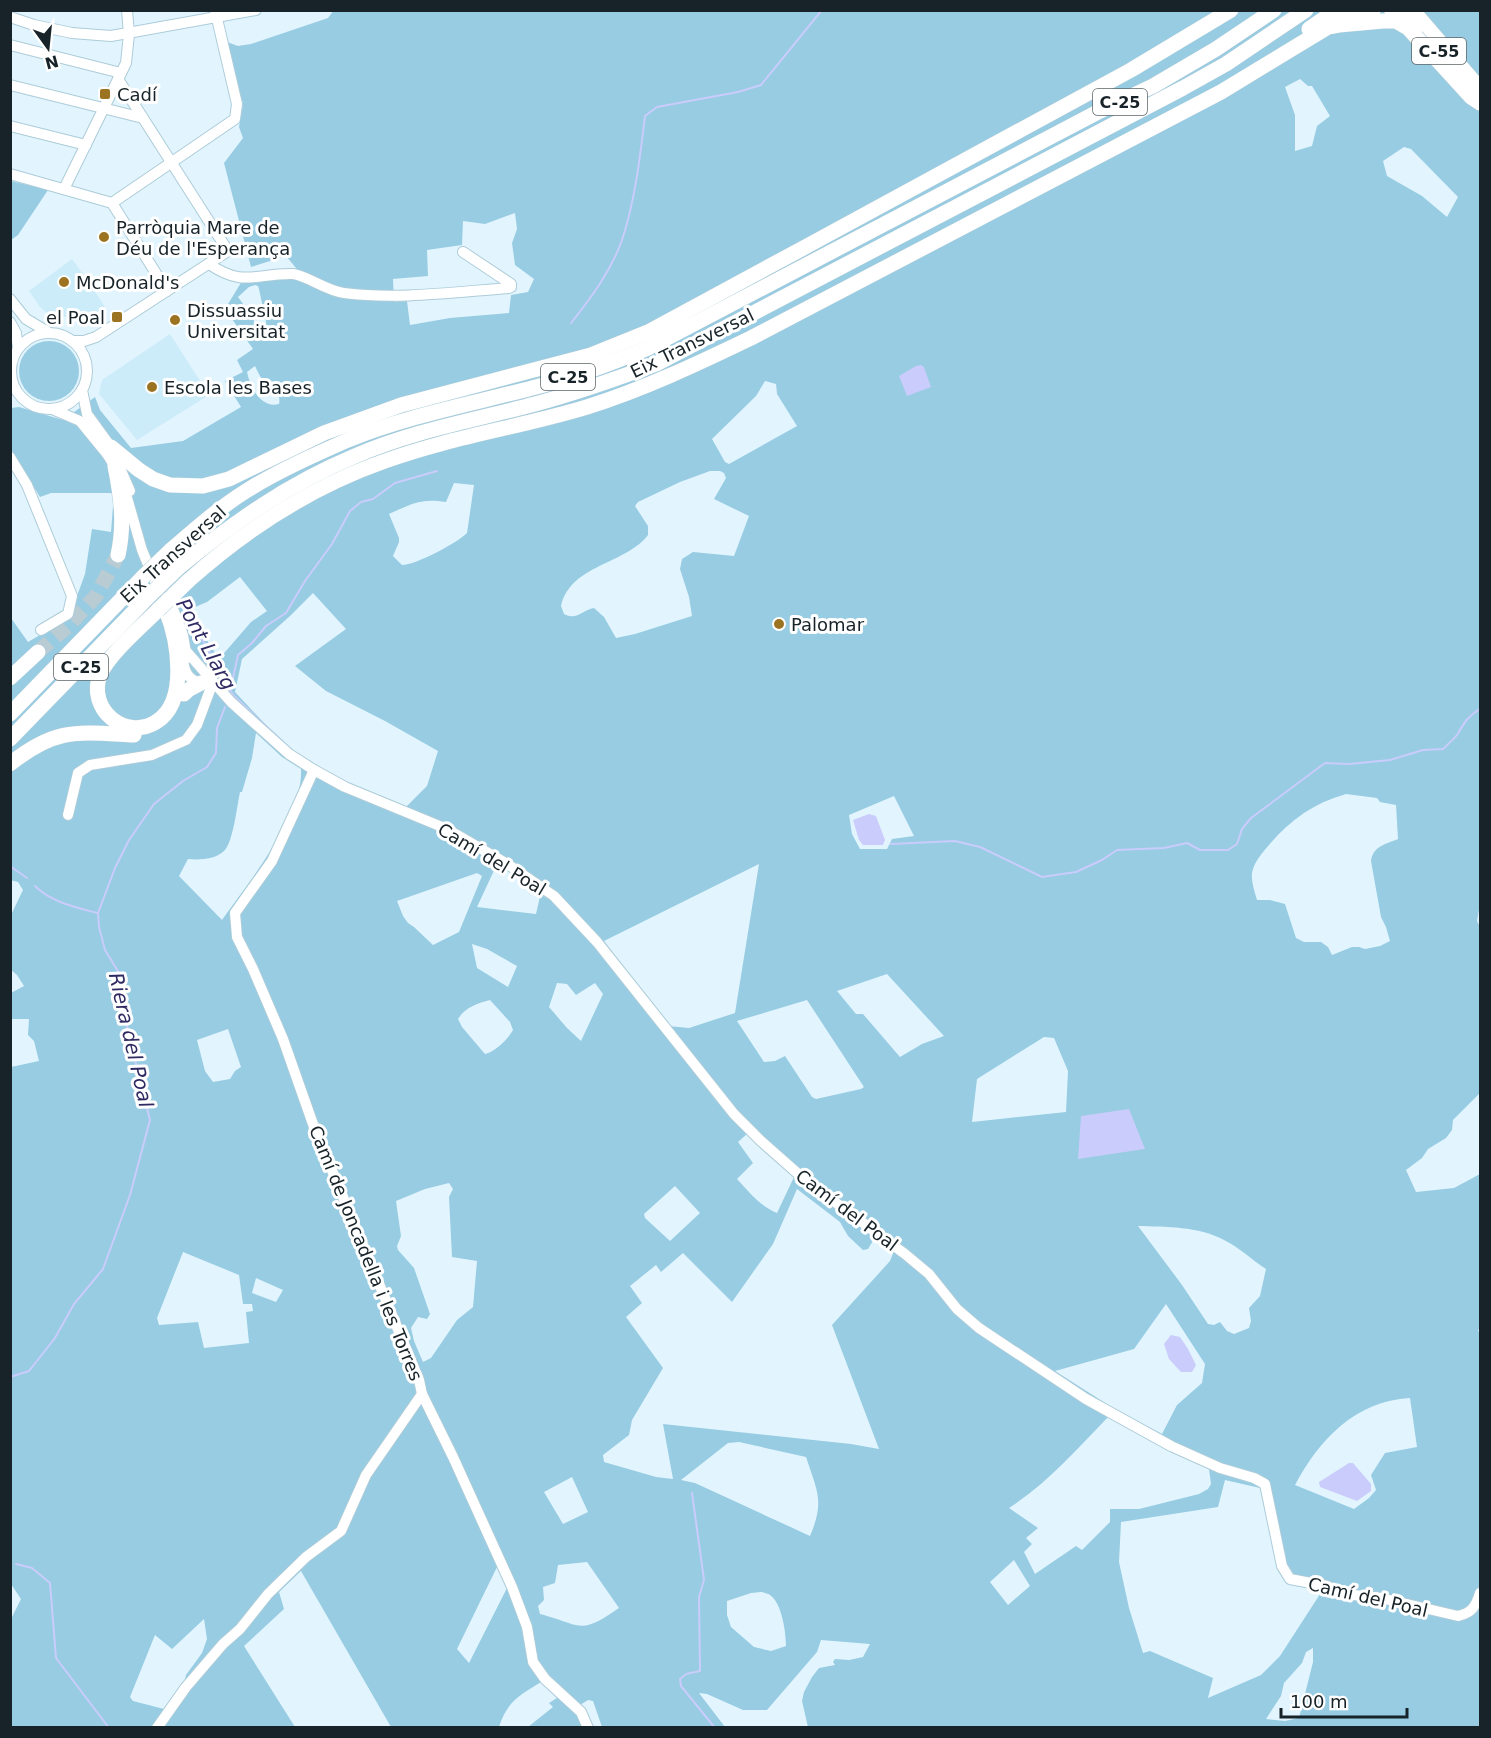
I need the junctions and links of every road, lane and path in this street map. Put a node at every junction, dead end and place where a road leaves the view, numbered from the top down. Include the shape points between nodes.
1 (127, 10) edge
2 (256, 10) edge
3 (1231, 10) edge
4 (1274, 10) edge
5 (1306, 10) edge
6 (1374, 10) edge
7 (1391, 10) edge
8 (1413, 10) edge
9 (1335, 11) edge
10 (216, 14) edge
11 (10, 16) edge
12 (129, 34) junction
13 (10, 45) edge
14 (1268, 63) junction
15 (1131, 70) junction
16 (120, 76) junction
17 (10, 85) edge
18 (1480, 88) edge
19 (1480, 101) edge
20 (104, 108) junction
21 (1174, 117) junction
22 (143, 118) junction
23 (10, 126) edge
24 (86, 145) junction
25 (171, 162) junction
26 (10, 174) edge
27 (961, 184) junction
28 (64, 189) junction
29 (112, 203) junction
30 (463, 252) dead end
31 (863, 256) junction
32 (208, 264) junction
33 (167, 291) junction
34 (10, 299) edge
35 (10, 322) edge
36 (48, 332) junction
37 (96, 337) junction
38 (74, 341) junction
39 (18, 348) junction
40 (86, 360) junction
41 (11, 381) edge
42 (82, 390) junction
43 (10, 402) edge
44 (28, 402) junction
45 (52, 409) junction
46 (111, 447) junction
47 (10, 458) edge
48 (115, 466) junction
49 (118, 555) tunnel mouth
50 (162, 610) junction
51 (41, 630) dead end
52 (38, 652) tunnel mouth
53 (187, 652) junction
54 (187, 675) junction
55 (10, 678) edge
56 (209, 683) junction
57 (184, 694) junction
58 (10, 714) edge
59 (10, 739) edge
60 (10, 764) edge
61 (314, 770) junction
62 (68, 815) dead end
63 (422, 1394) junction
64 (1480, 1593) edge
65 (158, 1728) edge
66 (588, 1728) edge

1 - 12 street
2 - 10 street
3 - 15 highway
4 - 27 highway, Eix Transversal / C-25 via 1153,86
5 - 31 highway, Eix Transversal / C-25 via 1183,88
6 - 9 main road via 1356,14
7 - 19 main road, C-55 via 1431,42
8 - 18 main road, C-55
9 - 14 highway via 1283,47
10 - 12 street
10 - 25 street via 237,115 231,123
11 - 12 street via 83,35
12 - 16 street via 126,63
13 - 16 street
14 - 19 highway via 1328,27 1396,21 1408,28 1471,97
14 - 21 highway
15 - 27 highway
15 - 46 highway via 648,332 591,355 401,405 324,433 229,479 203,486 170,485 153,479
16 - 20 street
16 - 22 street
17 - 20 street
20 - 22 street
20 - 24 street
21 - 31 highway via 927,231
21 - 50 highway, bridge via 678,373 586,407 387,460 318,490 261,523 212,560
22 - 25 street
23 - 24 street
24 - 28 street
25 - 29 street
25 - 32 street via 228,251
26 - 28 street
27 - 58 highway, Eix Transversal / C-25, bridge via 648,348 598,369 427,414 350,440 247,490 171,550
28 - 29 street
29 - 33 street
30 - 32 street via 511,286 374,296 340,293 294,274 236,277
31 - 59 highway, Eix Transversal / C-25, bridge via 656,364 537,404 433,430 347,459 298,482 218,534 178,568
32 - 33 street
33 - 37 street
34 - 36 street via 26,319
35 - 39 street
36 - 38 street
36 - 39 street via 31,337
37 - 38 street
37 - 40 street
38 - 40 street
39 - 41 street via 11,363
40 - 42 street
41 - 44 street
42 - 45 street via 68,404
42 - 46 street, Camí del Poal via 87,414
43 - 44 street
44 - 45 street
45 - 48 street via 80,421
46 - 53 street, Camí del Poal via 126,480 148,552 178,619
47 - 51 street via 27,485 72,596 68,614
48 - 49 highway via 122,506
48 - 50 street
50 - 50 highway via 177,649 174,698 155,723 128,727 103,710 99,676 113,656
50 - 54 street via 173,618
52 - 55 highway
53 - 54 street, Camí del Poal
53 - 56 street, Camí del Poal
54 - 56 street, Camí del Poal via 191,680
54 - 57 highway
56 - 57 highway
56 - 61 street, Camí del Poal via 269,738
56 - 62 street via 197,725 186,740 152,755 90,765 78,773
57 - 60 highway via 173,718 155,731 137,735 64,734 39,743
61 - 63 street, Camí de Joncadella i les Torres via 272,861 235,913 237,938 283,1039 314,1127
61 - 64 street, Camí del Poal via 380,803 447,829 554,896 597,942 734,1114 761,1142 929,1274 957,1310 979,1328 1086,1399 1171,1446 1265,1484 1282,1566 1290,1580 1458,1616 1468,1613
63 - 65 street via 366,1475 341,1531 306,1557 268,1594 186,1687
63 - 66 street, Camí de Joncadella i les Torres via 512,1587 527,1627 534,1662 545,1679 581,1712

